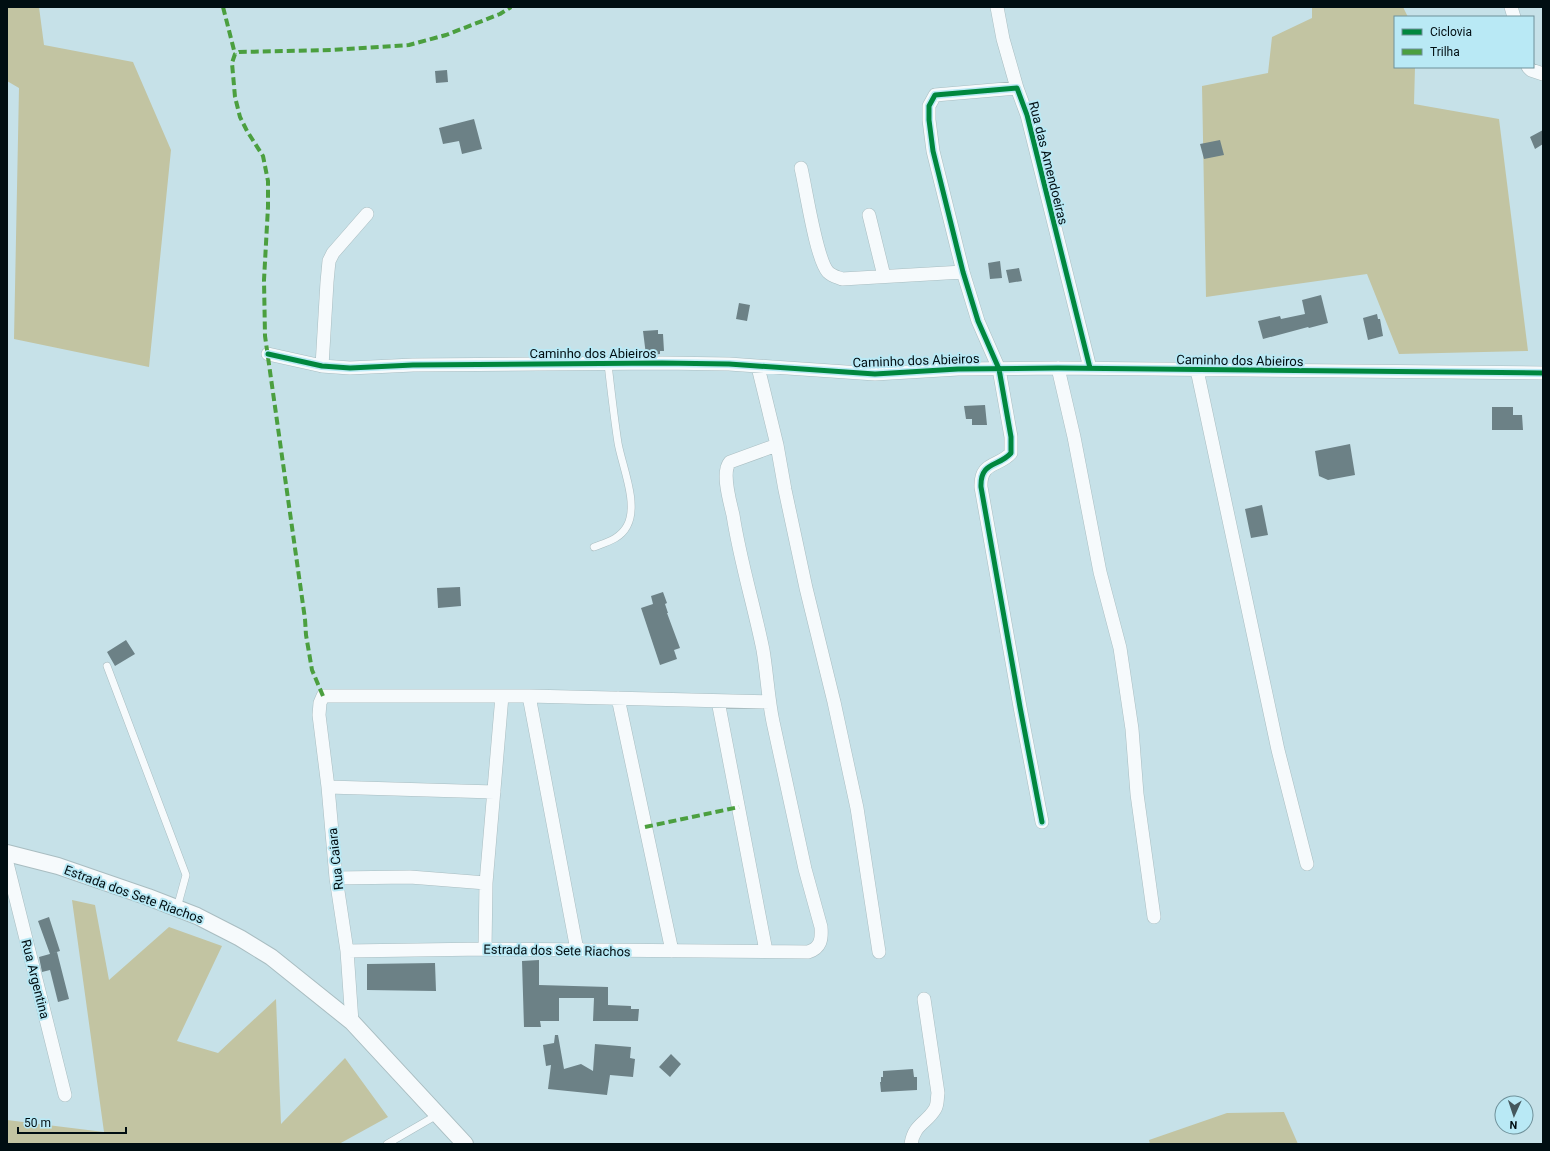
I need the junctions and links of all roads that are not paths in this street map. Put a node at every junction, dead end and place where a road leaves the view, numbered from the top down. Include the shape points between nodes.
1 (996, 7) edge
2 (1529, 68) edge
3 (1543, 74) edge
4 (1017, 88) junction
5 (801, 168) dead end
6 (367, 214) dead end
7 (870, 215) dead end
8 (963, 272) junction
9 (884, 276) junction
10 (268, 354) dead end
11 (608, 364) junction
12 (322, 366) junction
13 (758, 366) junction
14 (1058, 368) junction
15 (1090, 368) junction
16 (999, 369) junction
17 (1197, 370) junction
18 (1543, 373) edge
19 (777, 445) junction
20 (594, 547) dead end
21 (107, 666) dead end
22 (502, 696) junction
23 (529, 696) junction
24 (618, 698) junction
25 (718, 701) junction
26 (769, 702) junction
27 (328, 787) junction
28 (494, 792) junction
29 (1042, 822) dead end
30 (7, 853) edge
31 (7, 863) edge
32 (1307, 864) dead end
33 (336, 878) junction
34 (486, 883) junction
35 (178, 908) junction
36 (1154, 917) dead end
37 (485, 949) junction
38 (577, 950) junction
39 (347, 951) junction
40 (766, 951) junction
41 (672, 952) junction
42 (880, 952) dead end
43 (924, 999) dead end
44 (352, 1022) junction
45 (65, 1095) dead end
46 (437, 1115) junction
47 (387, 1144) edge
48 (465, 1144) edge
49 (911, 1144) edge

1 - 4 street
2 - 3 street
4 - 8 street, Rua das Amendoeiras via 939,94 930,102 929,120 933,151
4 - 15 street, Rua das Amendoeiras via 1027,115
5 - 9 street via 818,249 828,272 842,279
6 - 12 street via 333,253 330,261
7 - 9 street
8 - 9 street
8 - 16 street, Rua das Amendoeiras via 978,321
10 - 12 street, Caminho dos Abieiros
11 - 12 street, Caminho dos Abieiros via 413,365 350,368
11 - 13 street, Caminho dos Abieiros
11 - 20 lane via 618,444 631,504 628,525 624,532
13 - 16 street, Caminho dos Abieiros via 875,374
13 - 19 street
14 - 15 street, Caminho dos Abieiros
14 - 16 street, Caminho dos Abieiros
14 - 36 street via 1100,572 1120,648
15 - 17 street, Caminho dos Abieiros
16 - 29 street, Rua das Amendoeiras via 1012,450 1009,455 985,470 981,487
17 - 18 street, Caminho dos Abieiros
17 - 32 street via 1278,750
19 - 26 street, Estrada dos Sete Riachos via 734,460 727,465 726,470 736,538 765,660
19 - 42 street via 806,588 857,808
21 - 35 lane via 186,875
22 - 23 street
22 - 27 street, Rua Caiara via 324,696 319,715
22 - 28 street
23 - 24 street
23 - 38 street
24 - 25 street
24 - 41 street
25 - 26 street
25 - 40 street
26 - 40 street, Estrada dos Sete Riachos via 822,936 818,947 808,952
27 - 28 street
27 - 33 street, Rua Caiara
28 - 34 street
30 - 35 street, Estrada dos Sete Riachos via 58,866
31 - 45 street, Rua Argentina
33 - 34 street via 410,877
33 - 39 street, Rua Caiara
34 - 37 street
35 - 44 street, Estrada dos Sete Riachos via 240,938 271,957
37 - 38 street, Estrada dos Sete Riachos
37 - 39 street, Estrada dos Sete Riachos
38 - 41 street, Estrada dos Sete Riachos
39 - 44 street, Rua Caiara
40 - 41 street, Estrada dos Sete Riachos
43 - 49 street via 938,1093 937,1103 931,1114 919,1125
44 - 46 street, Estrada dos Sete Riachos
46 - 47 lane
46 - 48 street, Estrada dos Sete Riachos

